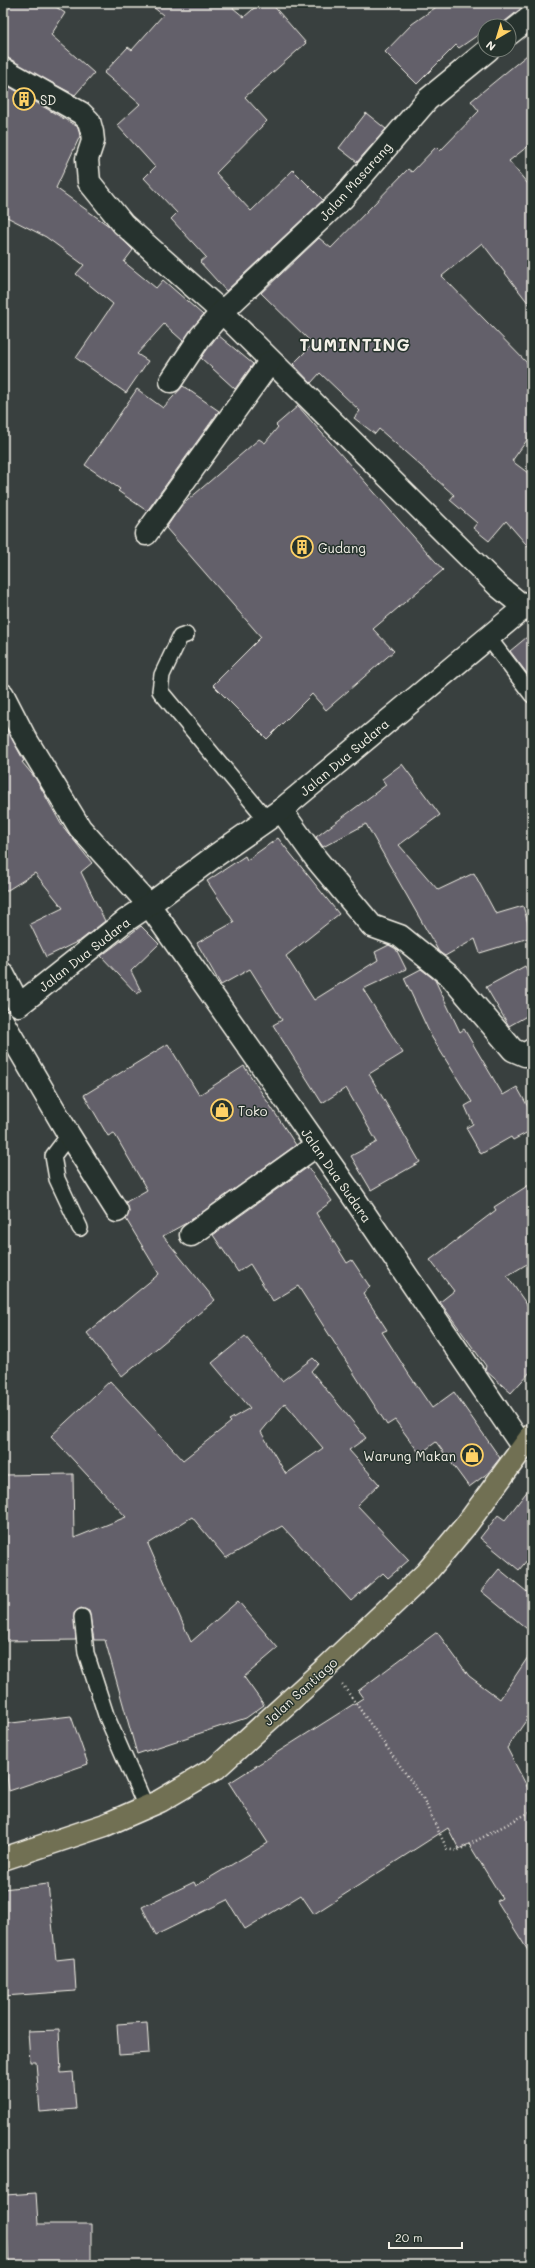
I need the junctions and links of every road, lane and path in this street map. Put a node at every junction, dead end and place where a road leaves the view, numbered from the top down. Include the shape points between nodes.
1 (532, 16) edge
2 (517, 28) edge
3 (478, 58) edge
4 (3, 69) edge
5 (222, 312) junction
6 (270, 362) junction
7 (170, 381) dead end
8 (146, 534) dead end
9 (528, 604) edge
10 (186, 635) dead end
11 (488, 637) junction
12 (3, 695) edge
13 (532, 695) edge
14 (274, 815) junction
15 (149, 905) junction
16 (3, 974) edge
17 (11, 1011) edge
18 (3, 1022) edge
19 (532, 1050) edge
20 (69, 1135) junction
21 (317, 1145) junction
22 (117, 1212) dead end
23 (80, 1228) dead end
24 (191, 1235) dead end
25 (527, 1441) edge
26 (82, 1617) dead end
27 (328, 1666) junction
28 (146, 1807) junction
29 (532, 1811) edge
30 (3, 1859) edge

1 - 2 street
3 - 5 street, Jalan Masarang via 427,100 342,199
4 - 5 street via 81,113 89,121 93,141 87,159 89,182 123,224
5 - 6 street
5 - 7 street, Jalan Masarang via 201,336
6 - 8 street
6 - 9 street via 498,586
9 - 11 street, Jalan Dua Sudara
10 - 14 lane via 180,637 162,675 160,691
11 - 13 lane
11 - 14 street, Jalan Dua Sudara
12 - 15 street via 24,736 80,828
14 - 15 street, Jalan Dua Sudara
14 - 19 street via 317,860 372,926 400,936 451,977 513,1050 525,1054
15 - 17 street, Jalan Dua Sudara
15 - 21 street, Jalan Dua Sudara
16 - 17 street, Jalan Dua Sudara
18 - 20 street
20 - 22 street
20 - 23 lane via 53,1156 57,1179
21 - 24 street
21 - 25 street, Jalan Dua Sudara
25 - 27 highway, Jalan Santiago via 467,1524 426,1573
26 - 28 lane via 86,1653 106,1715
27 - 28 highway, Jalan Santiago via 216,1768
27 - 29 path via 423,1798 446,1849 457,1851
28 - 30 highway, Jalan Santiago via 105,1826

